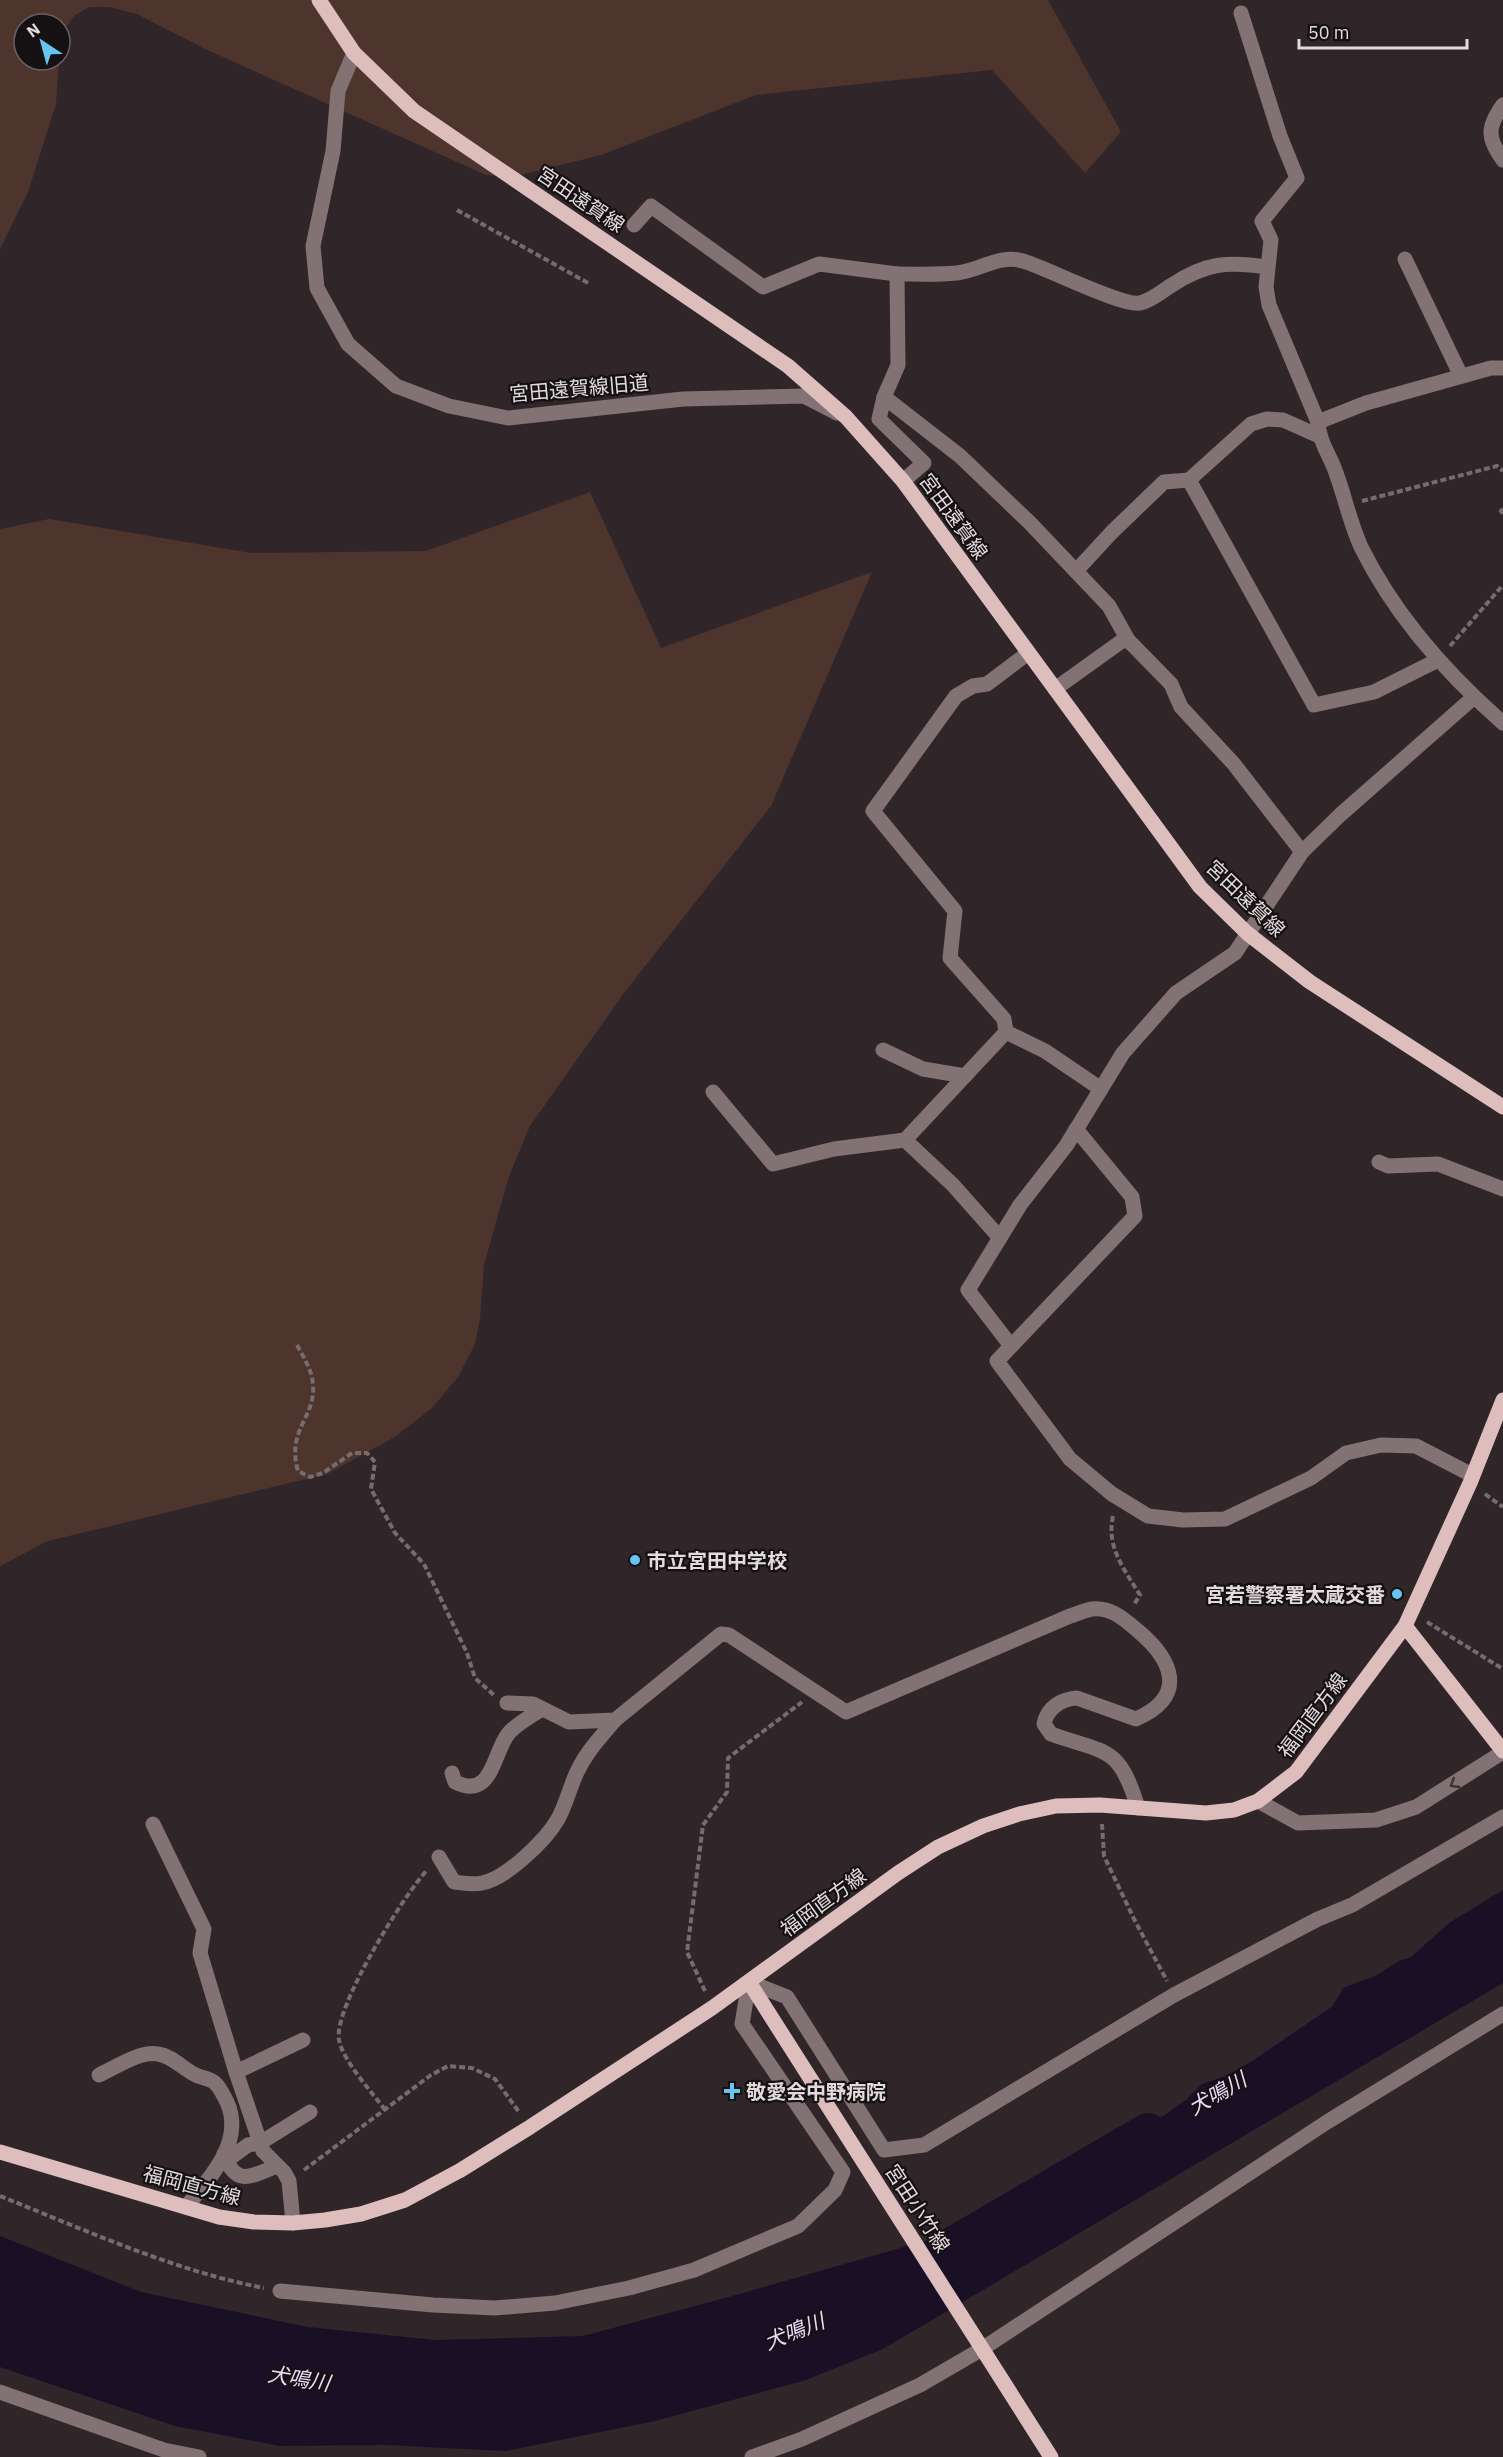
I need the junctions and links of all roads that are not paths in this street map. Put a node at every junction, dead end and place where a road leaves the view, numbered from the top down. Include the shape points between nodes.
1 (319, 0) edge
2 (1241, 13) dead end
3 (354, 53) junction
4 (1503, 105) edge
5 (1503, 160) edge
6 (634, 225) dead end
7 (1405, 259) dead end
8 (1267, 267) junction
9 (897, 274) junction
10 (1503, 368) edge
11 (1461, 376) junction
12 (884, 397) junction
13 (846, 417) junction
14 (1318, 429) junction
15 (1189, 480) junction
16 (903, 481) junction
17 (1076, 571) junction
18 (1129, 642) junction
19 (1028, 653) junction
20 (1438, 660) junction
21 (1055, 689) junction
22 (1474, 698) junction
23 (1503, 723) edge
24 (1302, 852) junction
25 (1247, 933) junction
26 (1006, 1032) junction
27 (883, 1050) dead end
28 (965, 1076) junction
29 (1101, 1089) junction
30 (713, 1092) dead end
31 (1503, 1107) edge
32 (1077, 1129) junction
33 (905, 1140) junction
34 (1379, 1162) dead end
35 (1503, 1189) edge
36 (1000, 1238) junction
37 (1011, 1346) junction
38 (1503, 1400) edge
39 (1472, 1475) junction
40 (1408, 1619) junction
41 (507, 1703) road end
42 (542, 1709) junction
43 (615, 1720) junction
44 (1503, 1752) edge
45 (452, 1773) dead end
46 (1258, 1801) junction
47 (1138, 1808) junction
48 (1503, 1817) edge
49 (153, 1824) dead end
50 (439, 1857) road end
51 (749, 1982) junction
52 (1503, 2014) edge
53 (303, 2040) dead end
54 (236, 2072) junction
55 (99, 2075) dead end
56 (310, 2112) dead end
57 (260, 2143) junction
58 (0, 2152) edge
59 (225, 2158) junction
60 (277, 2166) junction
61 (186, 2207) junction
62 (293, 2223) junction
63 (280, 2291) road end
64 (982, 2349) junction
65 (0, 2392) edge
66 (199, 2457) edge
67 (752, 2457) edge
68 (1051, 2457) edge

1 - 3 main road, 宮田遠賀線
2 - 8 street via 1297,178 1262,221 1271,240
3 - 13 main road, 宮田遠賀線 via 414,111 770,353
3 - 13 street, 宮田遠賀線旧道 via 338,91 333,151 313,246 317,288 348,344 396,386 449,406 508,418 683,399 804,396
4 - 5 street via 1492,120 1490,135
6 - 9 street via 651,206 763,287 819,264
7 - 11 street
8 - 9 street via 1240,263 1193,271 1138,304 1021,260 994,261 959,273
8 - 14 street via 1269,305
9 - 12 street via 898,365
10 - 11 street
11 - 14 street via 1366,403
12 - 16 street via 879,419 924,464
12 - 17 street via 960,456
13 - 16 main road, 宮田遠賀線
14 - 15 street via 1283,420 1251,424
14 - 20 street via 1360,546 1383,587
15 - 17 street via 1164,482
15 - 20 street via 1314,705 1374,692
16 - 19 main road, 宮田遠賀線
17 - 18 street via 1109,606
18 - 21 street via 1126,638
18 - 24 street via 1171,684 1181,706 1233,763
19 - 21 main road, 宮田遠賀線
19 - 26 street via 987,684 973,686 956,696 873,811 955,911 950,958 1004,1019
20 - 22 street
21 - 25 main road, 宮田遠賀線 via 1200,887
22 - 23 street
22 - 24 street
24 - 25 street
25 - 29 street via 1235,953 1176,993 1123,1053
25 - 31 main road, 宮田遠賀線 via 1310,982
26 - 28 street
26 - 29 street via 1045,1051
27 - 28 street via 923,1069
28 - 33 street
29 - 32 street
30 - 33 street via 773,1164 834,1149
32 - 36 street
32 - 37 street via 1132,1197 1134,1216
33 - 36 street via 953,1185
34 - 35 street via 1388,1166 1438,1164
36 - 37 street via 968,1290
37 - 39 street via 997,1361 1070,1459 1148,1516 1225,1519 1311,1478 1346,1453 1381,1445 1416,1446
38 - 39 main road, 福岡直方線
39 - 40 main road, 福岡直方線
40 - 44 main road
40 - 46 main road, 福岡直方線 via 1296,1772
41 - 42 street via 533,1704
42 - 43 street via 569,1722
42 - 45 street via 509,1733 487,1778 477,1786 455,1782
43 - 47 street via 721,1634 729,1635 846,1712 1092,1609 1119,1614 1162,1654 1169,1668 1165,1700 1155,1711 1136,1719 1068,1698 1046,1715 1044,1724 1051,1734 1094,1746 1114,1757 1129,1778
43 - 50 street via 589,1751 545,1838 508,1871 482,1883 454,1882
44 -> 46 street via 1416,1807 1376,1820 1298,1823
46 - 47 main road, 福岡直方線 via 1234,1810 1206,1813
47 - 51 main road, 福岡直方線 via 1056,1806 982,1826 938,1847 898,1873
48 - 51 street via 1352,1905 1174,1995 924,2145 884,2150 787,1997
49 - 54 street via 204,1929 200,1953
51 - 62 main road, 福岡直方線 via 530,2127 405,2200 361,2214
51 - 63 street via 742,2024 843,2172 835,2190 798,2226 694,2270 555,2303 495,2308
51 - 64 main road, 宮田小竹線
52 - 64 street via 1327,2122
53 - 54 street
54 - 57 street
55 - 59 street via 157,2053 216,2083 233,2123
56 - 57 street
57 - 59 street
57 - 60 street
58 - 61 main road, 福岡直方線
59 - 60 street via 237,2176 248,2177
59 - 61 street
60 - 62 street via 289,2181
61 - 62 main road, 福岡直方線 via 219,2217
64 - 67 street via 920,2385 802,2439
64 - 68 main road, 宮田小竹線
65 - 66 street via 164,2450

